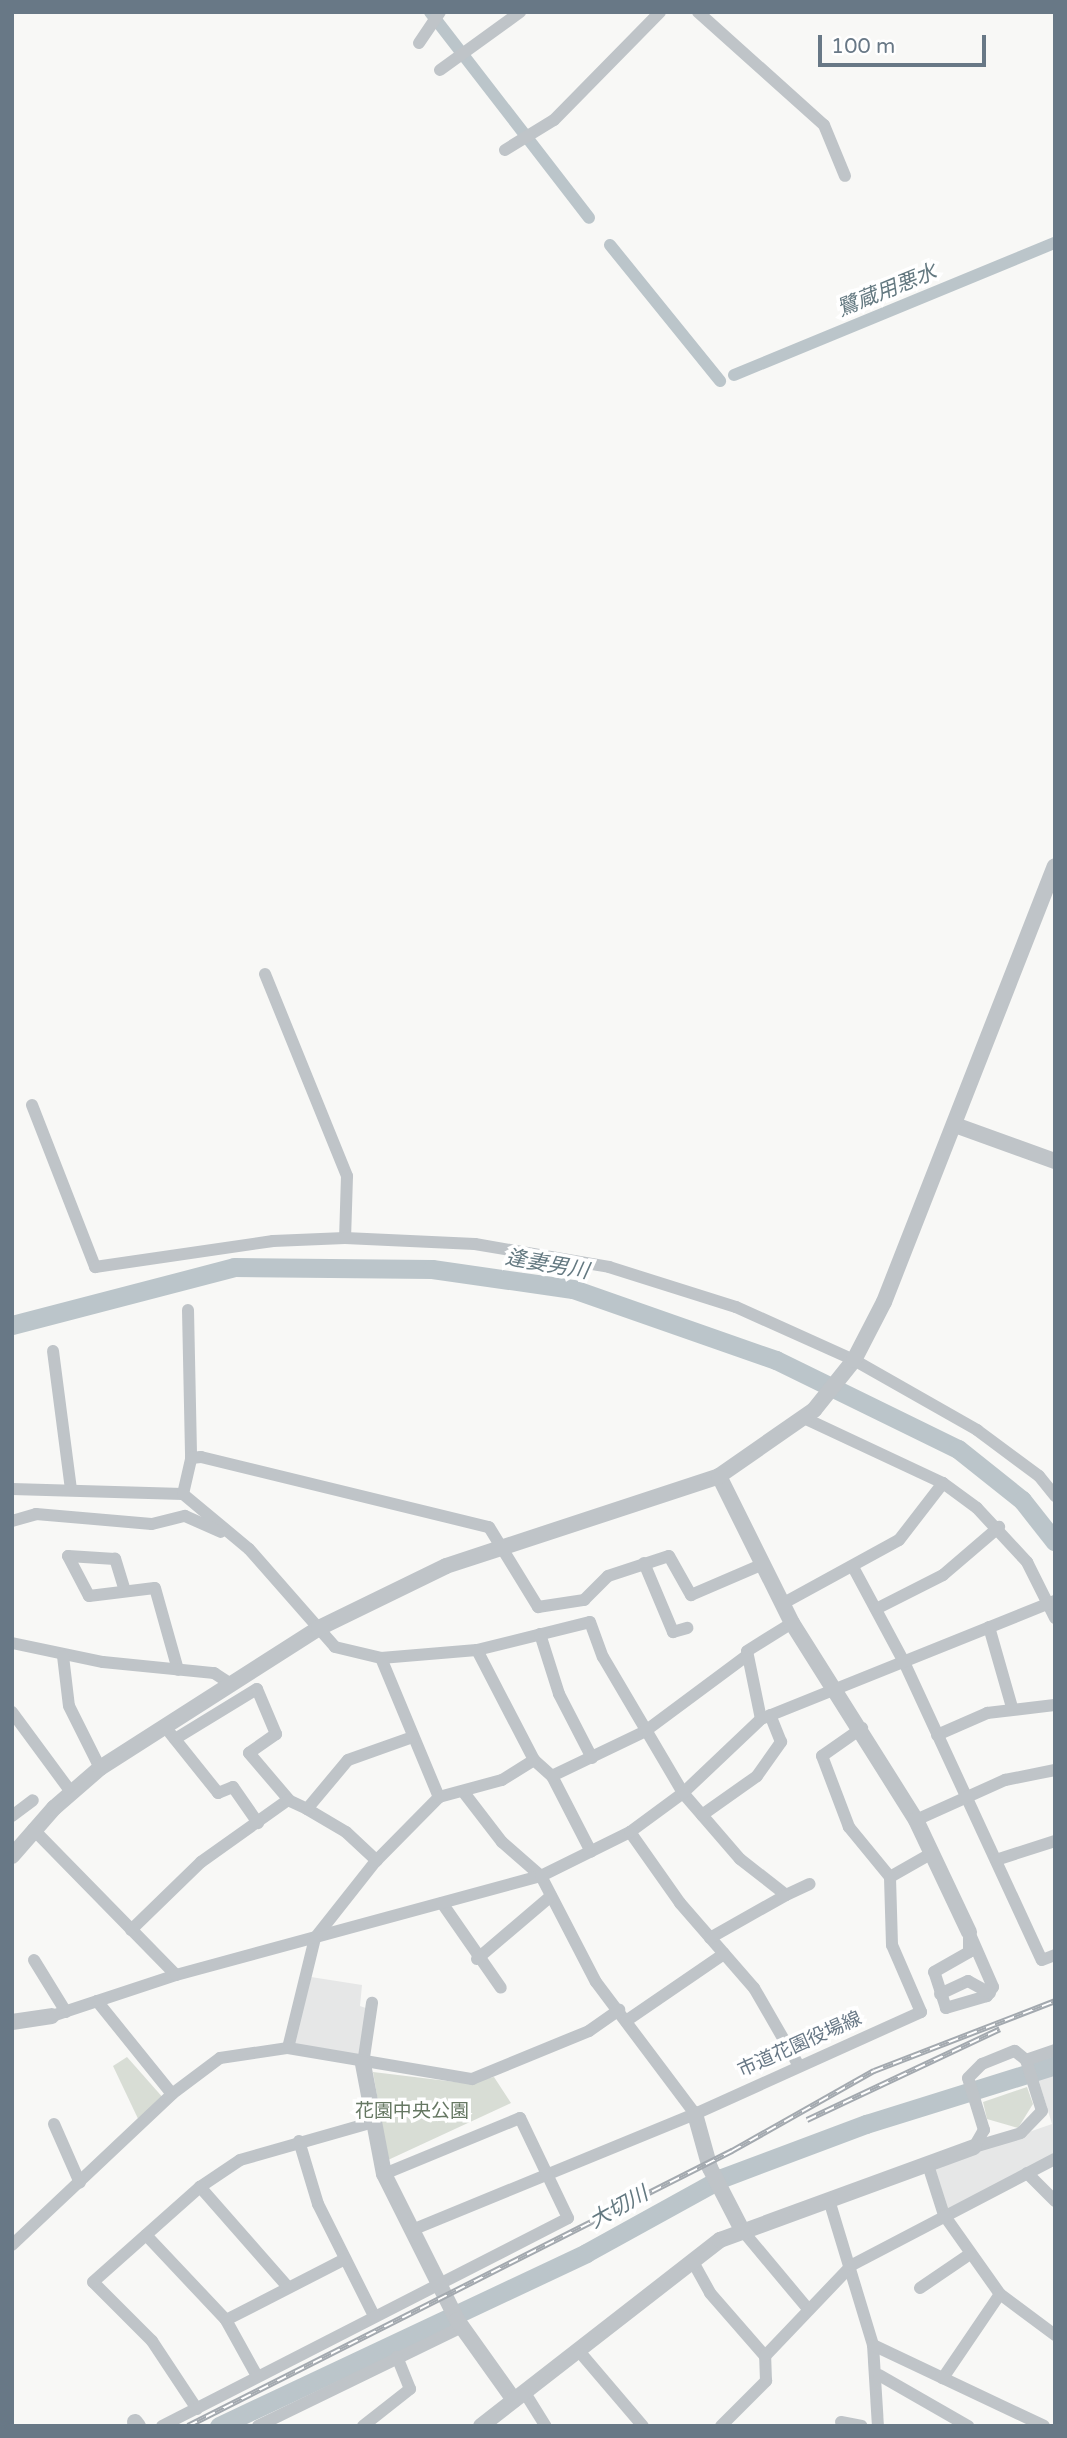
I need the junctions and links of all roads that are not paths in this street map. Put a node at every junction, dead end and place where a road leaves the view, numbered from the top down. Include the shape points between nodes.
1 (520, 12) edge
2 (660, 12) edge
3 (698, 12) edge
4 (440, 13) edge
5 (419, 43) dead end
6 (440, 70) dead end
7 (505, 150) dead end
8 (845, 176) dead end
9 (1055, 866) edge
10 (265, 974) dead end
11 (32, 1105) dead end
12 (955, 1125) junction
13 (1055, 1161) edge
14 (345, 1238) junction
15 (188, 1310) dead end
16 (53, 1351) dead end
17 (851, 1365) junction
18 (809, 1414) junction
19 (191, 1458) junction
20 (719, 1476) junction
21 (943, 1483) junction
22 (12, 1489) edge
23 (71, 1490) junction
24 (183, 1494) junction
25 (1055, 1496) edge
26 (12, 1521) edge
27 (999, 1527) junction
28 (238, 1539) junction
29 (506, 1545) junction
30 (644, 1563) junction
31 (761, 1565) junction
32 (853, 1567) junction
33 (125, 1591) junction
34 (584, 1600) junction
35 (1052, 1602) edge
36 (782, 1604) junction
37 (876, 1609) junction
38 (1055, 1618) edge
39 (590, 1622) junction
40 (793, 1623) junction
41 (989, 1627) junction
42 (319, 1628) junction
43 (687, 1628) dead end
44 (540, 1634) junction
45 (12, 1643) edge
46 (478, 1650) junction
47 (63, 1656) junction
48 (745, 1657) junction
49 (381, 1658) junction
50 (904, 1662) junction
51 (178, 1670) junction
52 (228, 1682) junction
53 (837, 1692) junction
54 (1055, 1705) edge
55 (1012, 1707) junction
56 (12, 1712) edge
57 (765, 1717) junction
58 (164, 1725) junction
59 (862, 1728) junction
60 (644, 1732) junction
61 (937, 1735) junction
62 (413, 1737) junction
63 (175, 1740) junction
64 (592, 1758) junction
65 (534, 1760) junction
66 (100, 1768) junction
67 (1055, 1770) edge
68 (552, 1776) junction
69 (71, 1792) junction
70 (684, 1793) junction
71 (465, 1794) junction
72 (439, 1797) junction
73 (966, 1797) junction
74 (33, 1800) dead end
75 (289, 1800) junction
76 (307, 1809) junction
77 (14, 1811) edge
78 (702, 1815) junction
79 (916, 1819) junction
80 (258, 1823) junction
81 (33, 1829) junction
82 (630, 1832) junction
83 (1055, 1840) edge
84 (591, 1852) junction
85 (932, 1853) junction
86 (13, 1854) edge
87 (996, 1860) junction
88 (377, 1861) junction
89 (541, 1876) junction
90 (890, 1877) junction
91 (810, 1884) dead end
92 (786, 1895) junction
93 (551, 1896) junction
94 (442, 1903) junction
95 (131, 1930) junction
96 (969, 1932) joint
97 (315, 1938) junction
98 (710, 1938) junction
99 (724, 1954) junction
100 (975, 1955) junction
101 (1055, 1955) edge
102 (477, 1959) junction
103 (34, 1960) dead end
104 (177, 1975) junction
105 (501, 1989) dead end
106 (990, 1993) junction
107 (940, 1994) junction
108 (97, 2001) junction
109 (372, 2003) dead end
110 (59, 2014) junction
111 (623, 2015) junction
112 (13, 2023) edge
113 (288, 2048) junction
114 (1055, 2050) edge
115 (1026, 2060) junction
116 (363, 2064) junction
117 (799, 2066) junction
118 (172, 2094) junction
119 (695, 2114) junction
120 (370, 2123) junction
121 (54, 2124) dead end
122 (984, 2130) junction
123 (1003, 2138) junction
124 (299, 2141) junction
125 (974, 2147) junction
126 (1055, 2159) edge
127 (928, 2165) junction
128 (549, 2173) junction
129 (1027, 2173) junction
130 (384, 2175) junction
131 (80, 2183) junction
132 (200, 2187) junction
133 (829, 2200) junction
134 (1055, 2201) edge
135 (944, 2215) junction
136 (412, 2230) junction
137 (742, 2230) junction
138 (146, 2235) junction
139 (12, 2245) edge
140 (970, 2255) junction
141 (345, 2259) junction
142 (693, 2262) junction
143 (852, 2265) junction
144 (440, 2286) junction
145 (287, 2287) junction
146 (920, 2288) dead end
147 (1000, 2294) junction
148 (808, 2309) junction
149 (374, 2316) junction
150 (457, 2319) junction
151 (226, 2320) junction
152 (1055, 2335) edge
153 (873, 2345) junction
154 (578, 2350) junction
155 (765, 2356) junction
156 (397, 2357) junction
157 (879, 2375) junction
158 (257, 2376) junction
159 (943, 2378) junction
160 (520, 2397) junction
161 (197, 2409) junction
162 (841, 2422) dead end
163 (162, 2426) edge
164 (258, 2426) edge
165 (363, 2426) edge
166 (481, 2426) edge
167 (546, 2426) edge
168 (643, 2426) edge
169 (721, 2426) edge
170 (862, 2426) edge
171 (878, 2426) edge
172 (968, 2426) edge
173 (1044, 2426) edge

1 - 6 street
2 - 7 street via 554,120
3 - 8 street via 824,125
4 - 5 street
9 - 12 street
10 - 14 street via 347,1176
11 - 14 street via 95,1267 273,1241
12 - 13 street
12 - 17 street
14 - 17 street via 475,1244 609,1267 736,1307
15 - 19 street
16 - 23 street
17 - 18 street
17 - 25 street via 977,1430 1039,1476
18 - 20 street
18 - 21 street
19 - 24 street
19 - 29 street via 457,1517 489,1527
20 - 29 street
20 - 31 street
21 - 27 street
21 - 32 street via 899,1540
22 - 23 street
23 - 24 street
24 - 28 street
26 - 28 street via 36,1514 152,1524 185,1516
27 - 35 street
27 - 37 street via 943,1575
28 - 42 street
29 - 34 street via 538,1607
29 - 42 street
30 - 31 street via 672,1556 691,1595
30 - 34 street via 608,1576
30 - 43 street via 673,1632
31 - 36 street
32 - 36 street
32 - 37 street
33 - 33 street via 89,1596 68,1556 115,1559
33 - 51 street via 155,1588
34 - 39 street
35 - 38 street
35 - 41 street
36 - 40 street
37 - 50 street
39 - 44 street
39 - 60 street
40 - 48 street
40 - 53 street
41 - 50 street
41 - 55 street
42 - 49 street via 335,1647
42 - 52 street
44 - 46 street
44 - 64 street via 559,1694
45 - 47 street
46 - 49 street
46 - 65 street
47 - 51 street
47 - 66 street via 69,1706
48 - 57 street
48 - 60 street
49 - 62 street
50 - 53 street
50 - 61 street
51 - 52 street via 214,1673
52 - 58 street
53 - 57 street
53 - 59 street
54 - 55 street
55 - 61 street
56 - 69 street
57 - 70 street
57 - 78 street via 781,1742 757,1776
58 - 63 street
58 - 66 street
59 - 79 street
59 - 90 street via 821,1756 849,1827
60 - 64 street
60 - 70 street
61 - 73 street
62 - 72 street
62 - 76 street via 348,1760
63 - 75 street via 257,1689 276,1734 249,1753
63 - 80 street via 218,1793 233,1787
64 - 68 street
65 - 68 street
65 - 71 street
66 - 69 street
67 - 73 street via 1005,1780
68 - 84 street
69 - 81 street
70 - 78 street
70 - 82 street
71 - 72 street
71 - 89 street via 502,1842
72 - 88 street
73 - 79 street
73 - 87 street
74 - 77 street
75 - 76 street
75 - 80 street
76 - 88 street via 346,1832
78 - 92 street via 740,1859
79 - 85 street
80 - 95 street via 201,1862
81 - 86 street
81 - 95 street
82 - 84 street
82 - 98 street
83 - 87 street
84 - 89 street
85 - 90 street
85 - 96 street
87 - 101 street via 1042,1960
88 - 97 street
89 - 93 street
89 - 94 street
90 - 117 street, 市道花園役場線 via 892,1945 921,2011
91 - 92 street
92 - 98 street
93 - 102 street
93 - 111 street via 596,1982
94 - 97 street
94 - 102 street
95 - 104 street
96 - 100 street
97 - 104 street
97 - 113 street
98 - 99 street
99 - 111 street
99 - 117 street via 772,2013
100 - 106 street
100 - 107 street via 933,1972
102 - 105 street
103 - 110 street
104 - 108 street
106 - 107 street via 968,1981
106 - 107 street via 955,2010
108 - 110 street
108 - 118 street
109 - 116 street
110 - 112 street
111 - 116 street via 472,2079
111 - 119 street
113 - 116 street
113 - 118 street via 220,2058
114 - 115 street
115 - 122 street via 1014,2051 972,2071 968,2078
115 - 123 street via 1042,2111 1032,2127
116 - 120 street
117 - 119 street, 市道花園役場線
118 - 131 street
119 - 128 street, 市道花園役場線
119 - 137 street via 710,2168
120 - 124 street
120 - 130 street
121 - 131 street
122 - 123 street
122 - 125 street
123 - 125 street
124 - 132 street via 240,2160
124 - 141 street via 318,2204
125 - 127 street
126 - 129 street
127 - 133 street
127 - 135 street
128 - 130 street via 520,2118
128 - 136 street, 市道花園役場線
128 - 144 street via 568,2218
129 - 134 street
129 - 135 street
130 - 136 street
131 - 139 street
132 - 138 street
132 - 145 street
133 - 137 street
133 - 143 street
135 - 140 street
135 - 143 street
136 - 144 street
137 - 142 street
137 - 148 street
138 - 151 street
138 - 161 street via 93,2282 152,2341
140 - 146 street
140 - 147 street
141 - 145 street
141 - 149 street
142 - 154 street
142 - 155 street via 710,2293
143 - 148 street
143 - 153 street
144 - 149 street
144 - 150 street
145 - 151 street
147 - 152 street
147 - 159 street
148 - 155 street
149 - 158 street
150 - 156 street
150 - 160 street
151 - 158 street
153 - 157 street
153 - 159 street
154 - 160 street
154 - 168 street
155 - 169 street via 766,2381
156 - 164 street
156 - 165 street via 410,2389
157 - 171 street
157 - 172 street
158 - 161 street
159 - 173 street
160 - 166 street
160 - 167 street
161 - 163 street
162 - 170 street

